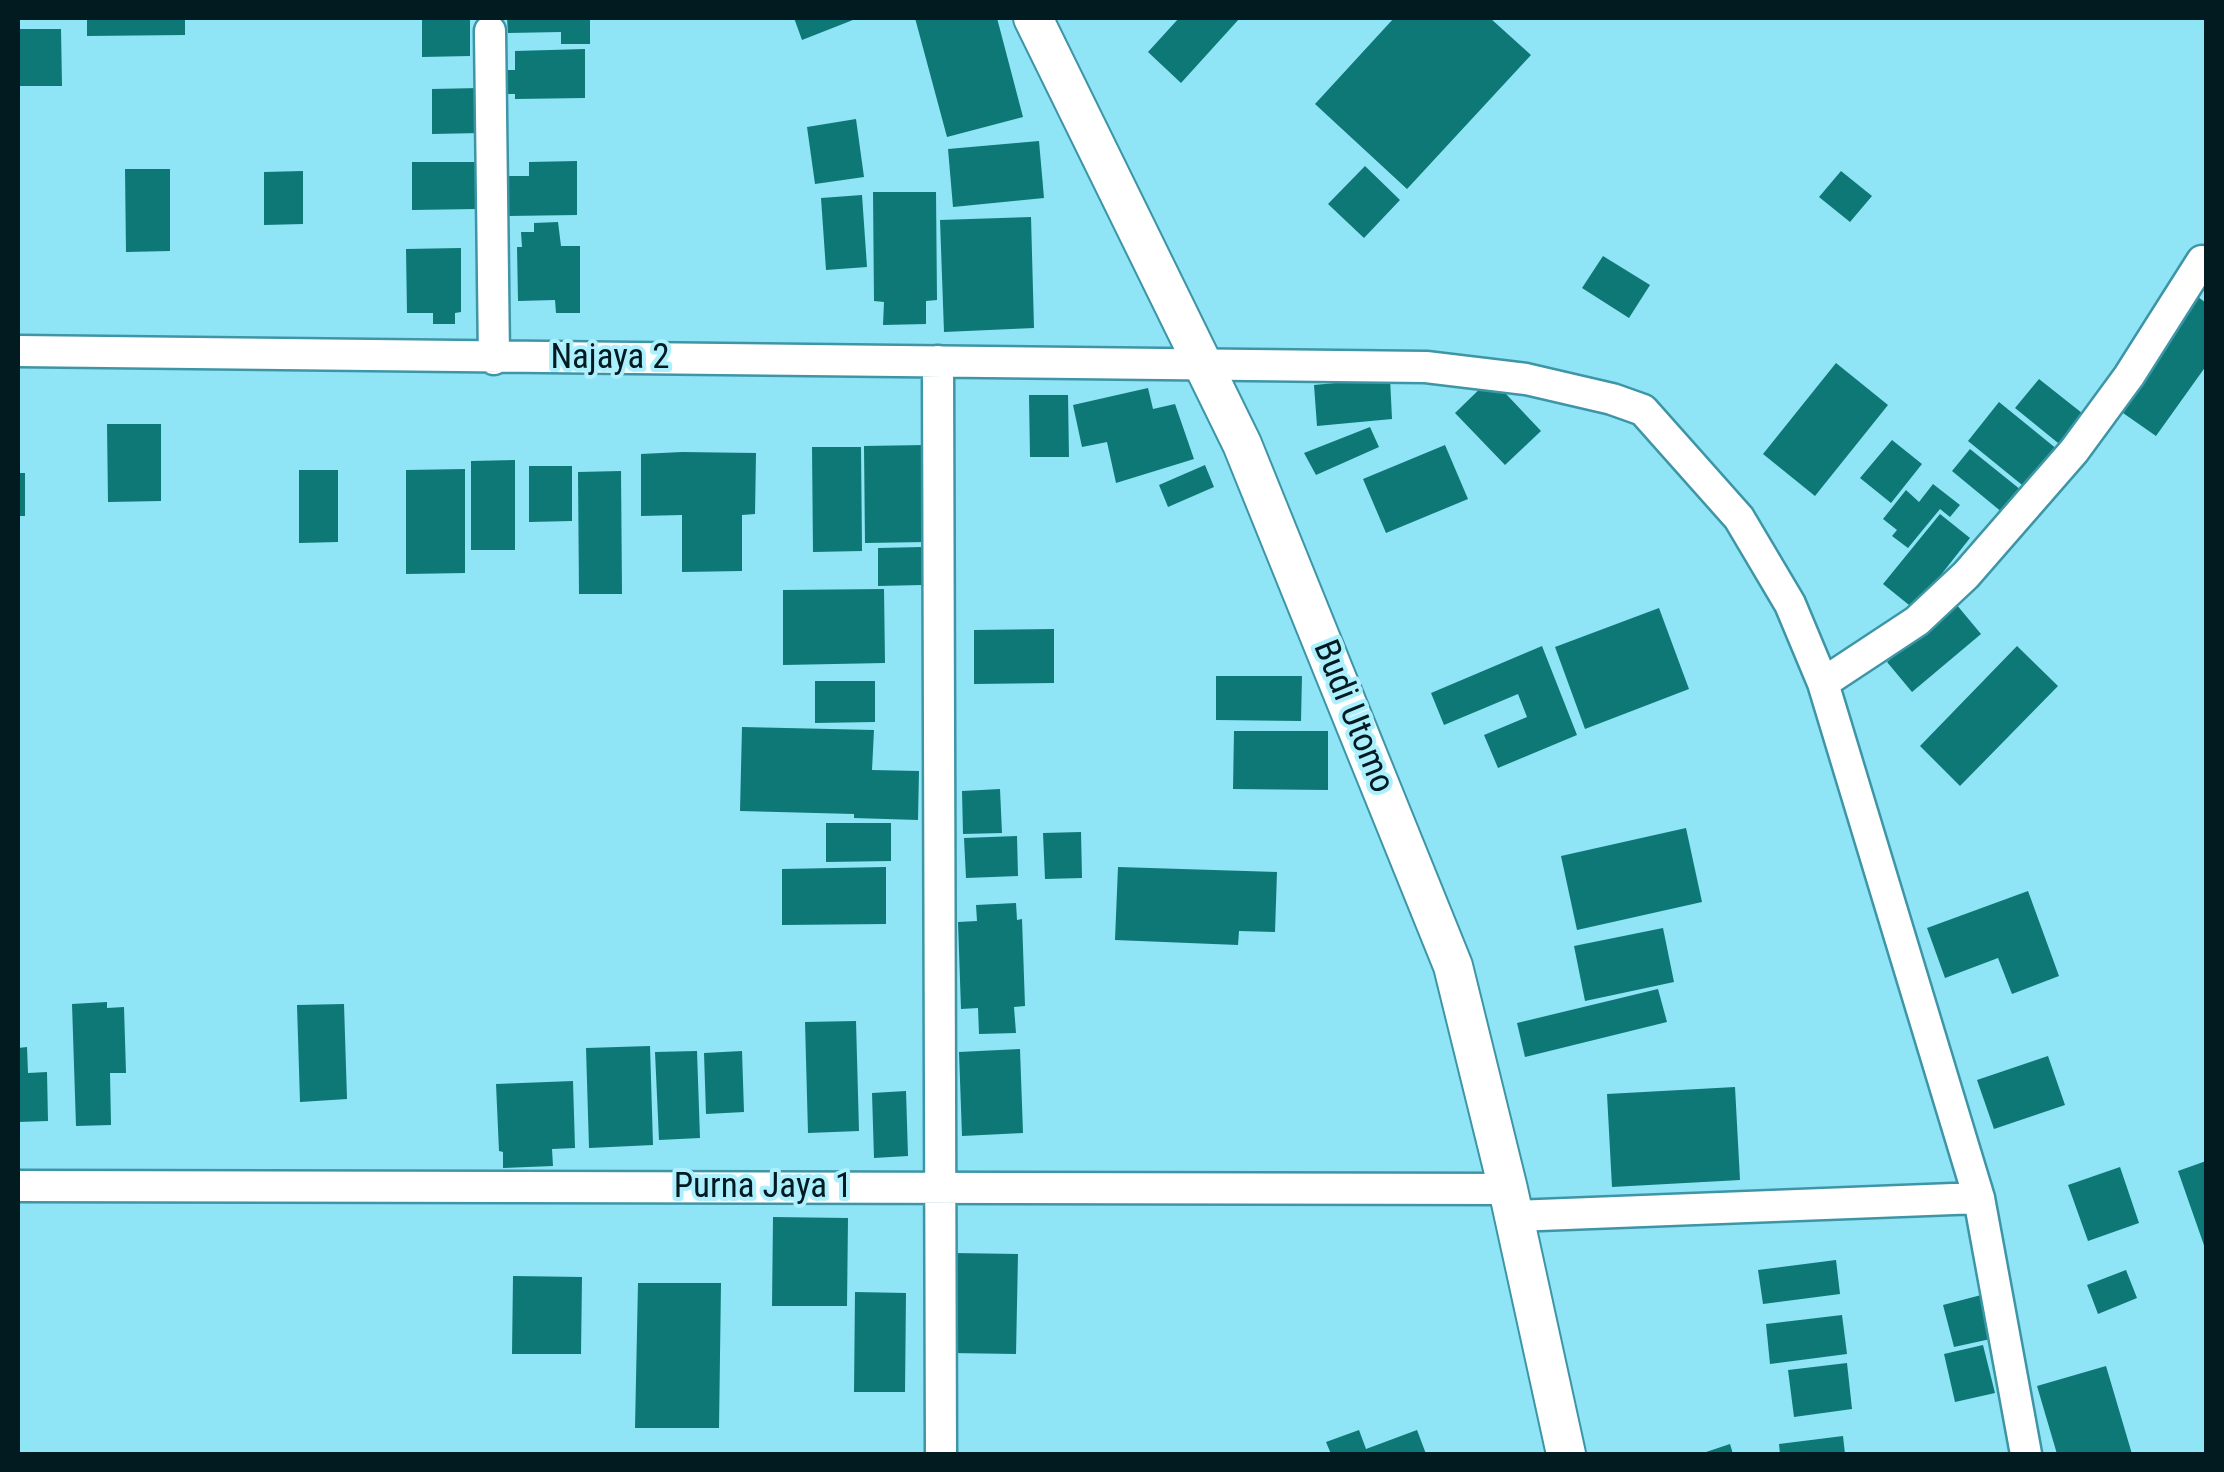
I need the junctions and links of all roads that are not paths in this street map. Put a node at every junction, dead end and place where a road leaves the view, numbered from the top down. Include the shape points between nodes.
1 (1034, 18) edge
2 (490, 31) dead end
3 (2202, 261) dead end
4 (18, 351) edge
5 (494, 359) junction
6 (938, 361) junction
7 (1202, 362) junction
8 (1823, 683) junction
9 (18, 1186) edge
10 (938, 1188) junction
11 (1979, 1198) junction
12 (1511, 1203) junction
13 (941, 1454) edge
14 (1566, 1454) edge
15 (2026, 1454) edge

1 - 7 street, Budi Utomo
2 - 5 street
3 - 8 street via 2074,451 1966,575 1918,622
4 - 5 street, Najaya 2
5 - 6 street, Najaya 2
6 - 7 street, Najaya 2
6 - 10 street
7 - 8 street, Najaya 2 via 1426,367 1526,380 1643,410 1739,518 1790,604
7 - 12 street, Budi Utomo via 1242,444 1453,966
8 - 11 street, Najaya 2
9 - 10 street, Purna Jaya 1
10 - 12 street, Purna Jaya 1
10 - 13 street
11 - 12 street, Purna Jaya 1
11 - 15 street, Najaya 2
12 - 14 street, Budi Utomo

